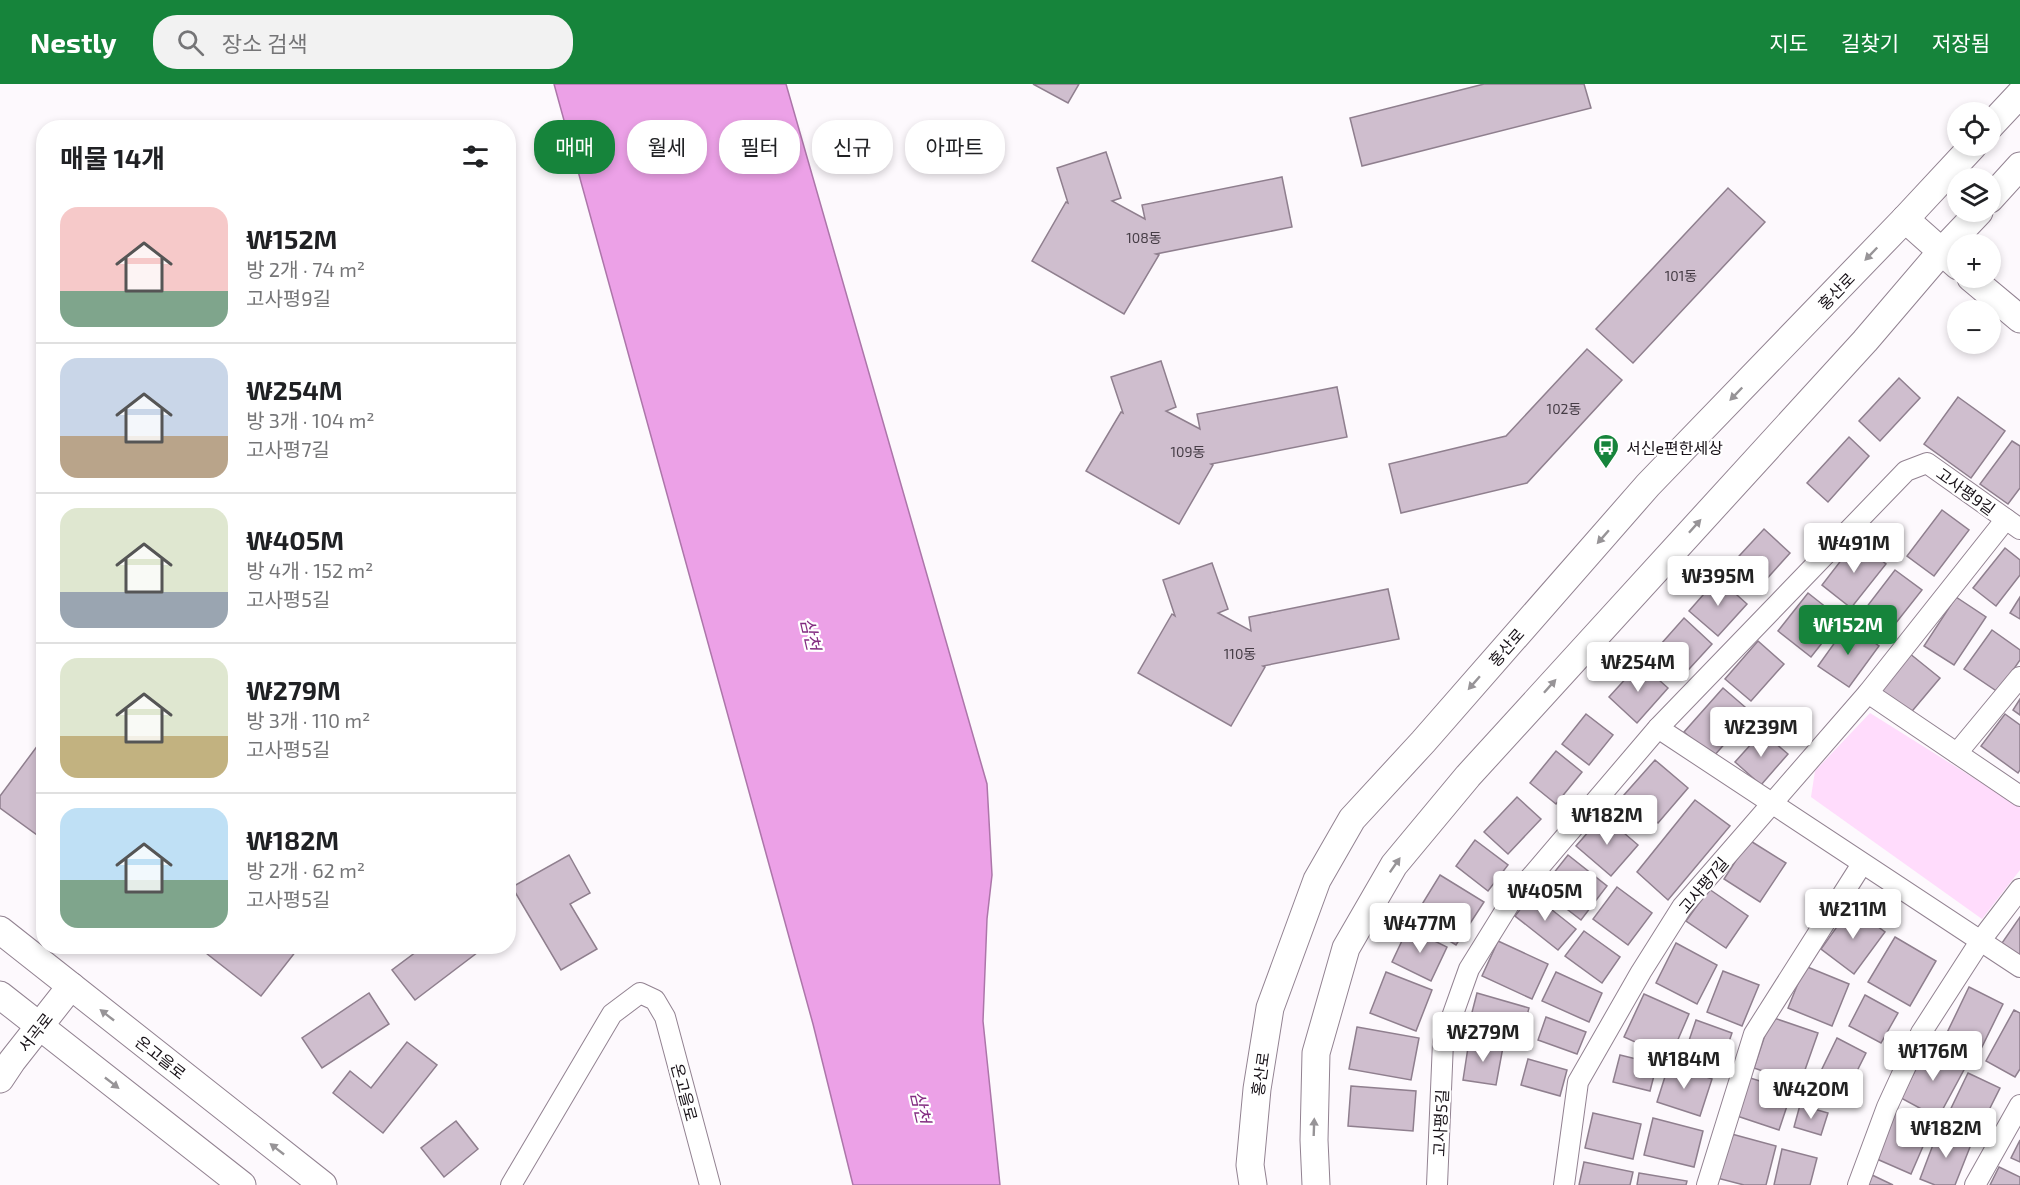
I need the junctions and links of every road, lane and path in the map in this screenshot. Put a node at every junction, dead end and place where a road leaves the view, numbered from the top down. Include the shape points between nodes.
1 (2020, 94) edge
2 (2001, 114) edge
3 (1964, 156) edge
4 (2020, 166) edge
5 (2001, 187) edge
6 (1905, 219) junction
7 (1947, 257) edge
8 (1947, 261) edge
9 (1983, 288) edge
10 (2020, 319) edge
11 (2013, 524) edge
12 (2020, 677) edge
13 (1868, 693) junction
14 (1658, 728) junction
15 (1957, 753) junction
16 (2020, 796) edge
17 (1772, 804) junction
18 (1862, 864) junction
19 (2020, 889) edge
20 (0, 930) edge
21 (1981, 940) junction
22 (2020, 967) edge
23 (70, 986) junction
24 (0, 995) edge
25 (40, 1026) junction
26 (0, 1079) edge
27 (2020, 1105) edge
28 (242, 1185) edge
29 (323, 1185) edge
30 (511, 1185) edge
31 (710, 1185) edge
32 (1253, 1185) edge
33 (1316, 1185) edge
34 (1437, 1185) edge
35 (1564, 1185) edge
36 (1707, 1185) edge
37 (1858, 1185) edge
38 (1975, 1185) edge

1 - 2 street
3 - 6 street, 홍산로
4 - 5 street
6 - 7 street
6 -> 32 street, 홍산로 via 1648,485 1352,819 1317,880 1269,1008 1250,1165
33 -> 8 street via 1316,1053 1346,948 1394,865 1468,776 1857,349
9 - 10 street
11 - 13 street, 고사평9길
11 - 14 street, 고사평9길 via 1928,463 1906,471
12 - 15 street
13 - 15 street
13 - 17 street, 고사평7길
14 - 17 street
14 - 34 street, 고사평5길 via 1513,897 1469,969 1443,1042
15 - 16 street
17 - 18 street
17 - 35 street, 고사평7길 via 1682,907 1578,1082
18 - 21 street
18 - 36 street via 1754,1034
19 - 21 street
20 - 23 street, 온고을로
21 - 22 street
21 - 37 street via 1921,1033 1887,1107
23 - 25 street, 서곡로
29 -> 23 street, 온고을로
24 - 25 street
25 - 26 street, 서곡로
25 -> 28 street
27 - 38 street
30 - 31 street, 온고을로 via 612,1014 640,993 655,1000 665,1017

